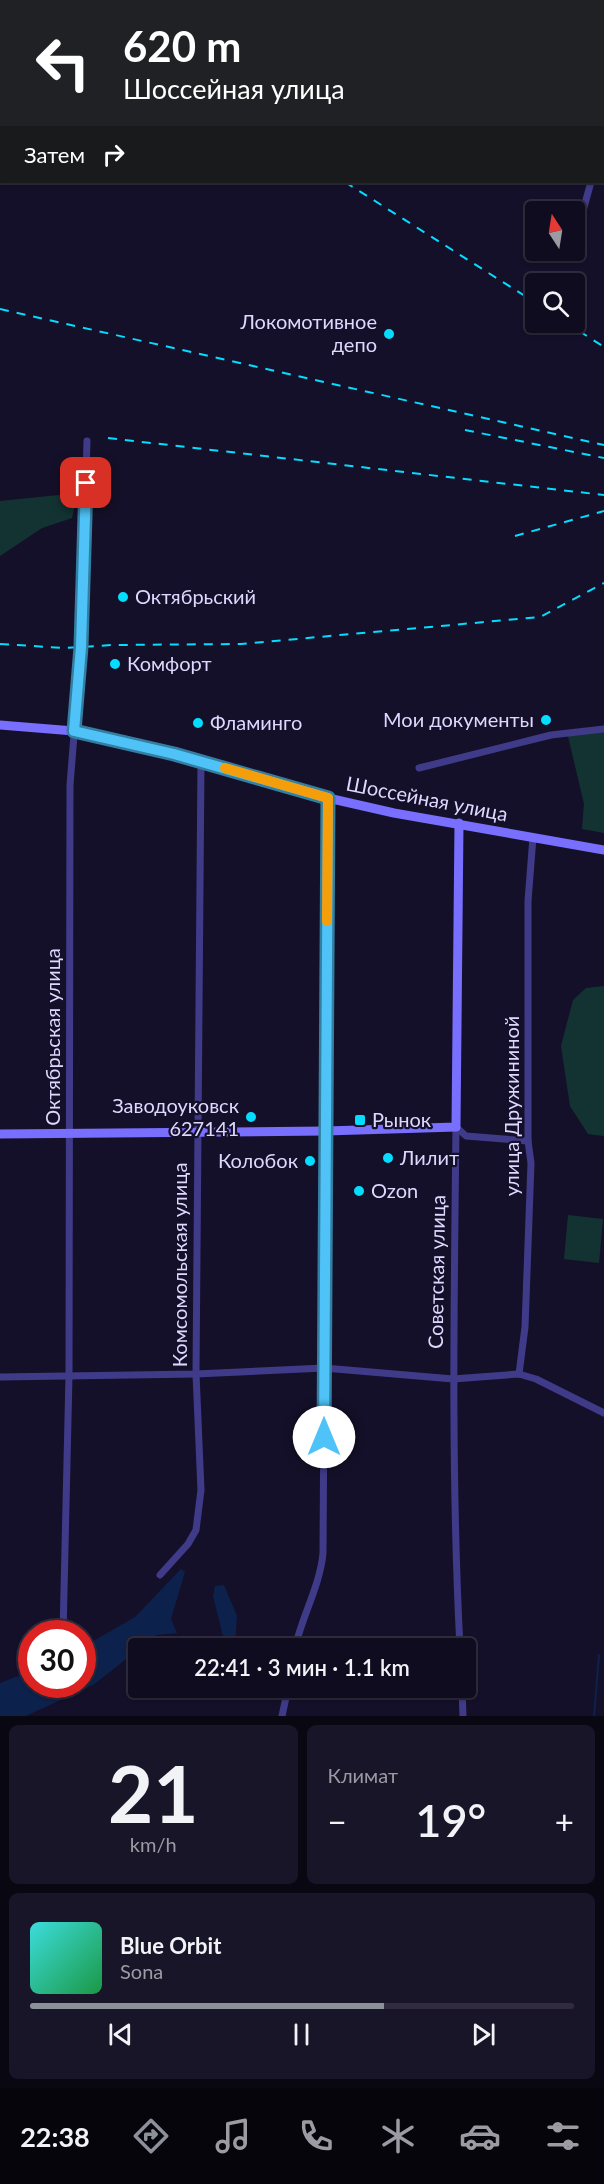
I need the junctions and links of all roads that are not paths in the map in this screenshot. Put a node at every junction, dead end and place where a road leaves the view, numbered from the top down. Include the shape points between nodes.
1 (591, 183) edge
2 (585, 204) edge
3 (87, 441) dead end
4 (0, 725) edge
5 (604, 729) edge
6 (74, 731) junction
7 (201, 762) junction
8 (419, 768) dead end
9 (328, 798) junction
10 (459, 823) junction
11 (533, 837) junction
12 (604, 850) edge
13 (456, 1127) junction
14 (326, 1131) junction
15 (198, 1132) junction
16 (0, 1134) edge
17 (69, 1134) junction
18 (528, 1141) junction
19 (324, 1368) junction
20 (196, 1374) junction
21 (519, 1374) junction
22 (69, 1376) junction
23 (0, 1377) edge
24 (453, 1378) junction
25 (604, 1413) edge
26 (160, 1575) dead end
27 (63, 1620) edge
28 (298, 1638) edge
29 (459, 1638) edge
30 (286, 1698) edge
31 (462, 1698) edge
32 (282, 1716) edge
33 (463, 1716) edge

1 - 2 street
3 - 6 street, Октябрьская улица via 81,647
4 - 6 street, Шоссейная улица
5 - 8 street via 551,735
6 - 7 street, Шоссейная улица
6 - 17 street, Октябрьская улица via 70,785
7 - 9 street, Шоссейная улица
7 - 15 street, Комсомольская улица
9 - 10 street, Шоссейная улица
9 - 14 street
10 - 11 street, Шоссейная улица
10 - 13 street, Советская улица
11 - 12 street, Шоссейная улица
11 - 18 street, улица Дружининой via 528,901
13 - 14 street
13 - 18 street via 466,1136
13 - 24 street, Советская улица
14 - 15 street
14 - 19 street
15 - 17 street
15 - 20 street, Комсомольская улица
16 - 17 street
17 - 22 street, Октябрьская улица
18 - 21 street, улица Дружининой via 531,1163 526,1304
19 - 20 street
19 - 24 street
19 - 28 street via 322,1570
20 - 22 street
20 - 26 street, Комсомольская улица via 201,1490 196,1530
21 - 24 street
21 - 25 street via 537,1378
22 - 23 street
22 - 27 street, Октябрьская улица
24 - 29 street, Советская улица
30 - 32 street
31 - 33 street

